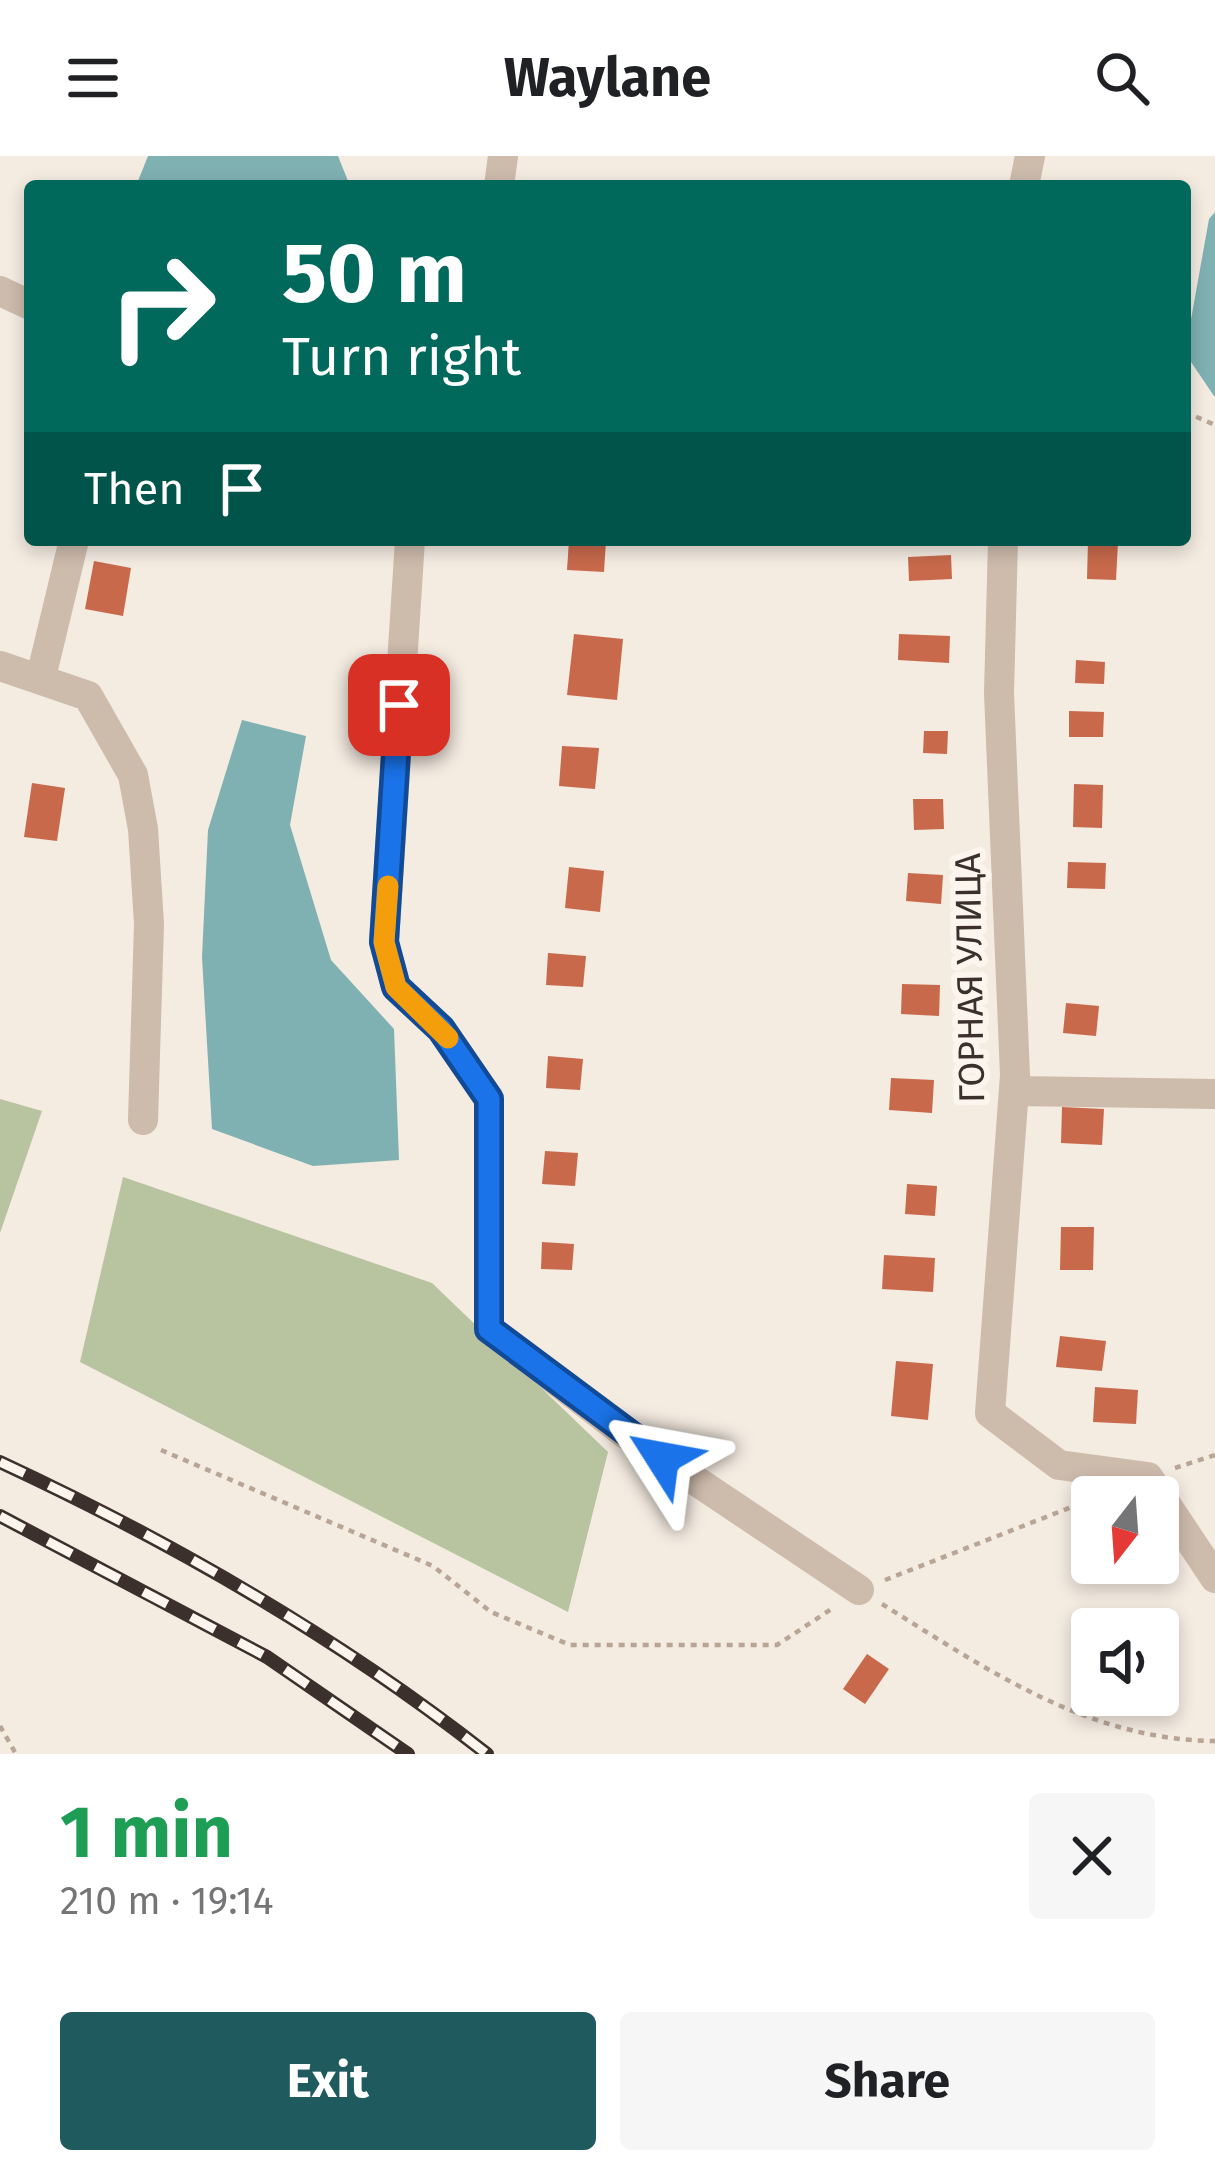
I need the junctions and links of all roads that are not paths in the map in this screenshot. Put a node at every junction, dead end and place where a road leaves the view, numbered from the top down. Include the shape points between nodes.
1 (73, 546) edge
2 (410, 546) edge
3 (1003, 546) edge
4 (0, 667) edge
5 (41, 677) junction
6 (1014, 1091) junction
7 (1215, 1094) edge
8 (143, 1120) dead end
9 (1215, 1578) edge
10 (859, 1590) road end

1 - 5 street
2 - 10 street via 384,942 396,987 441,1029 489,1099 489,1329 623,1432
3 - 6 street, ГОРНАЯ УЛИЦА via 999,693
4 - 5 street
5 - 8 street via 88,696 133,775 149,924
6 - 7 street
6 - 9 street, ГОРНАЯ УЛИЦА via 990,1413 1059,1465 1148,1477

